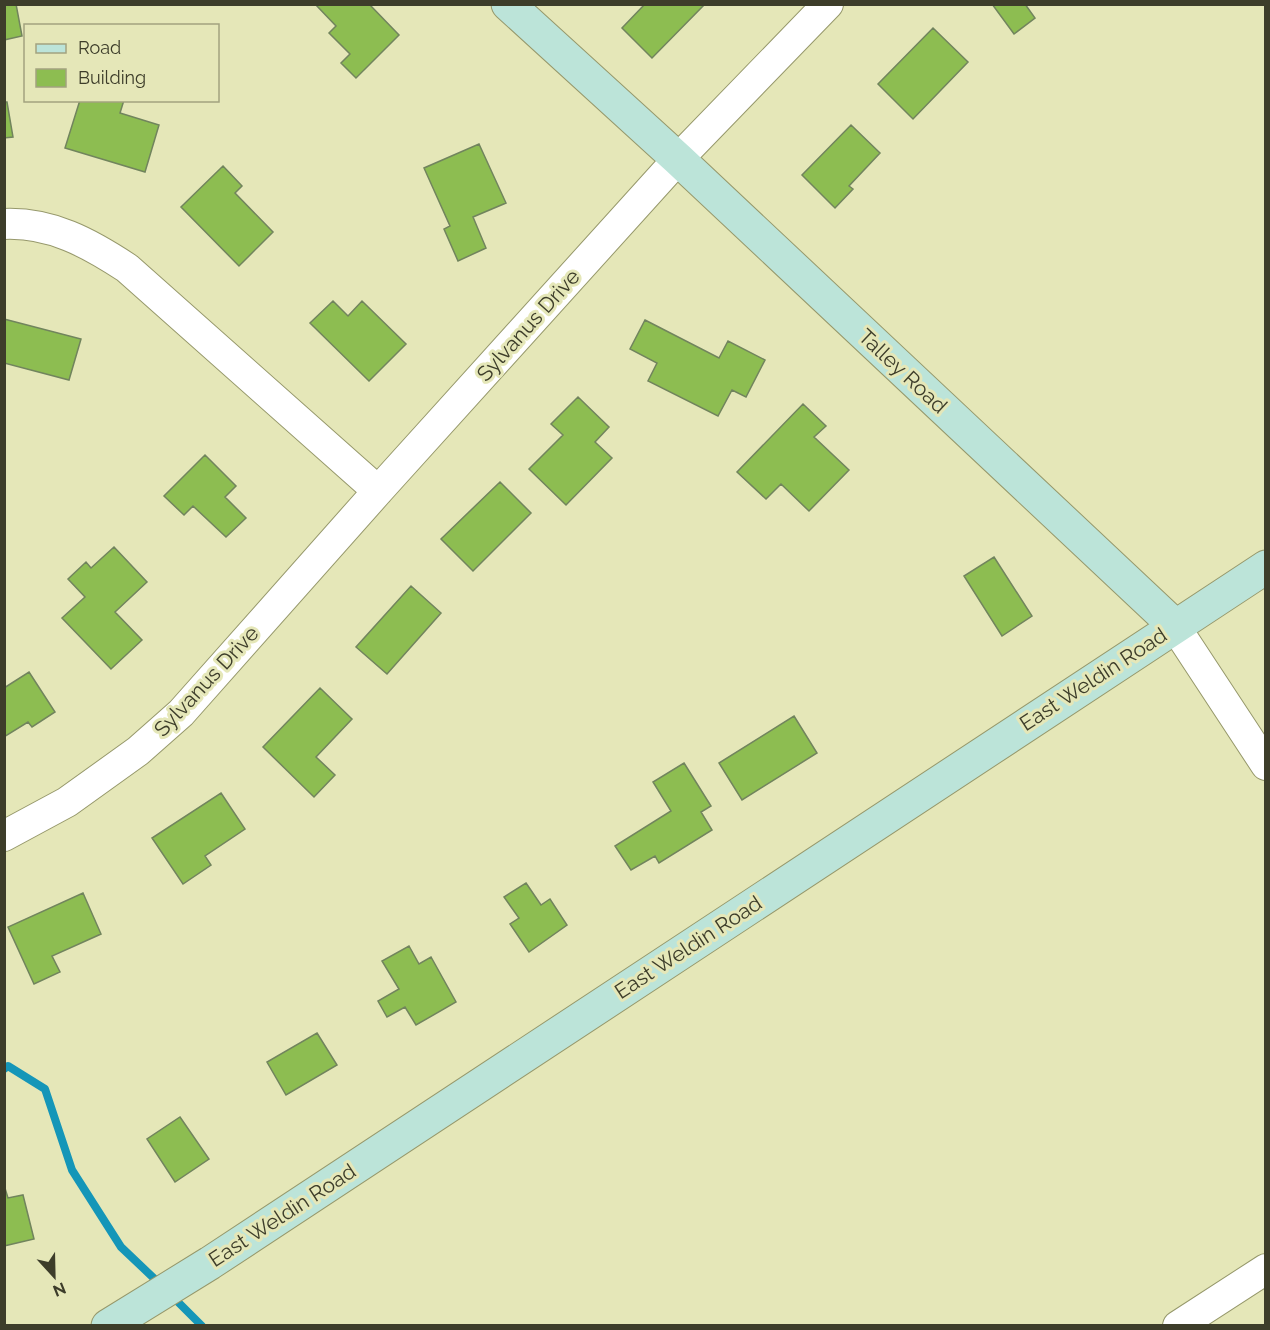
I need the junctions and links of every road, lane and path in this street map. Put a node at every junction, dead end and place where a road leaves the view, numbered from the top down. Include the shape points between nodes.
1 (508, 4) edge
2 (828, 4) edge
3 (678, 159) junction
4 (4, 224) edge
5 (378, 491) junction
6 (1266, 567) edge
7 (1174, 626) junction
8 (1266, 765) edge
9 (4, 836) edge
10 (1266, 1269) edge
11 (117, 1320) edge
12 (1178, 1326) edge

1 - 3 street, Talley Road
2 - 3 street, Sylvanus Drive
3 - 5 street, Sylvanus Drive
3 - 7 street, Talley Road
4 - 5 street via 27,223 63,233 91,244 128,268
5 - 9 street, Sylvanus Drive via 181,713 138,751 67,802
6 - 7 street, East Weldin Road
7 - 8 street, Talley Road
7 - 11 street, East Weldin Road via 210,1263
10 - 12 street

